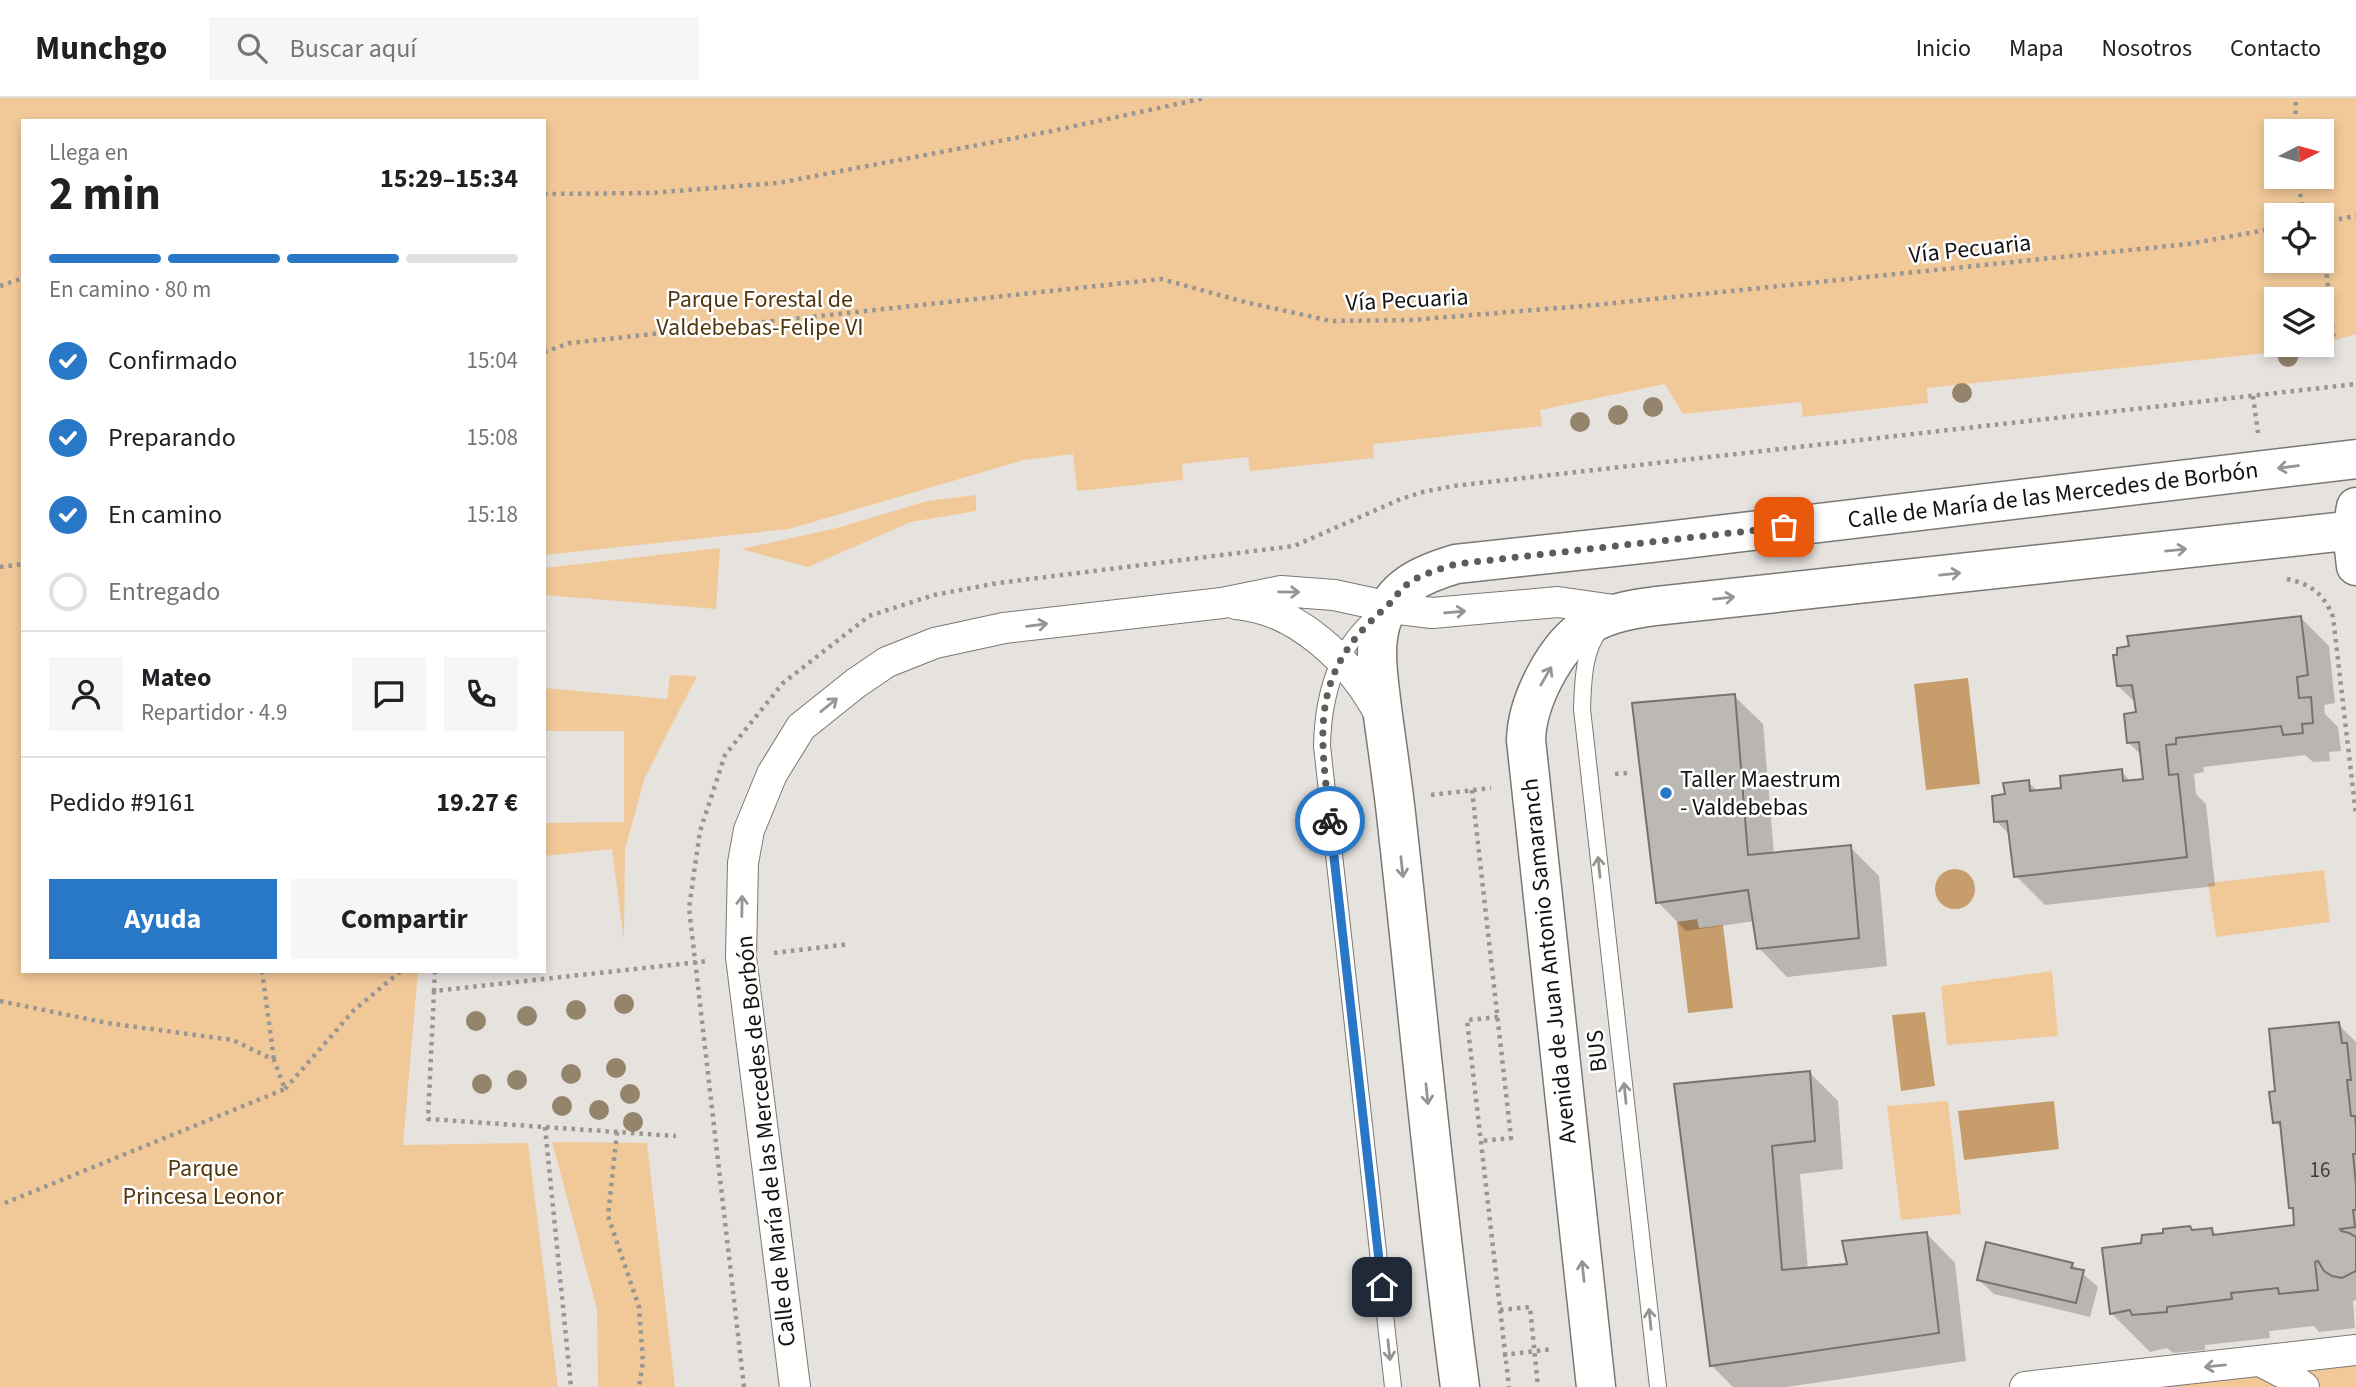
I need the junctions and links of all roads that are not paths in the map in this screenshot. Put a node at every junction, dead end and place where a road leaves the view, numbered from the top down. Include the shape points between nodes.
1 (2356, 459) edge
2 (2355, 533) edge
3 (1222, 603) junction
4 (1388, 606) junction
5 (1639, 608) junction
6 (1340, 660) junction
7 (1384, 723) junction
8 (2356, 1350) edge
9 (2260, 1361) junction
10 (794, 1387) edge
11 (1393, 1387) edge
12 (1460, 1387) edge
13 (1596, 1387) edge
14 (1658, 1387) edge
15 (2025, 1387) edge
16 (2304, 1387) edge

1 -> 4 street, Calle de María de las Mercedes de Borbón via 1456,564 1413,580
5 -> 2 street, Calle de María de las Mercedes de Borbón
3 -> 4 street, Calle de María de las Mercedes de Borbón via 1281,592 1334,595
3 - 6 street via 1251,606 1286,618
10 -> 3 street, Calle de María de las Mercedes de Borbón via 741,957 743,863 749,830 772,774 801,727 887,662 935,643 1004,628
4 -> 5 street, Calle de María de las Mercedes de Borbón via 1432,613 1558,602
4 - 6 lane via 1360,631
4 - 7 street via 1378,640
13 -> 5 street, Avenida de Juan Antonio Samaranch via 1526,721 1543,681 1574,637 1588,625
14 -> 5 lane, BUS via 1582,709 1585,671 1597,634
6 - 7 street via 1364,688
6 -> 11 lane via 1322,719 1322,746
7 -> 12 street
8 - 9 street
9 -> 15 street
9 - 16 street

